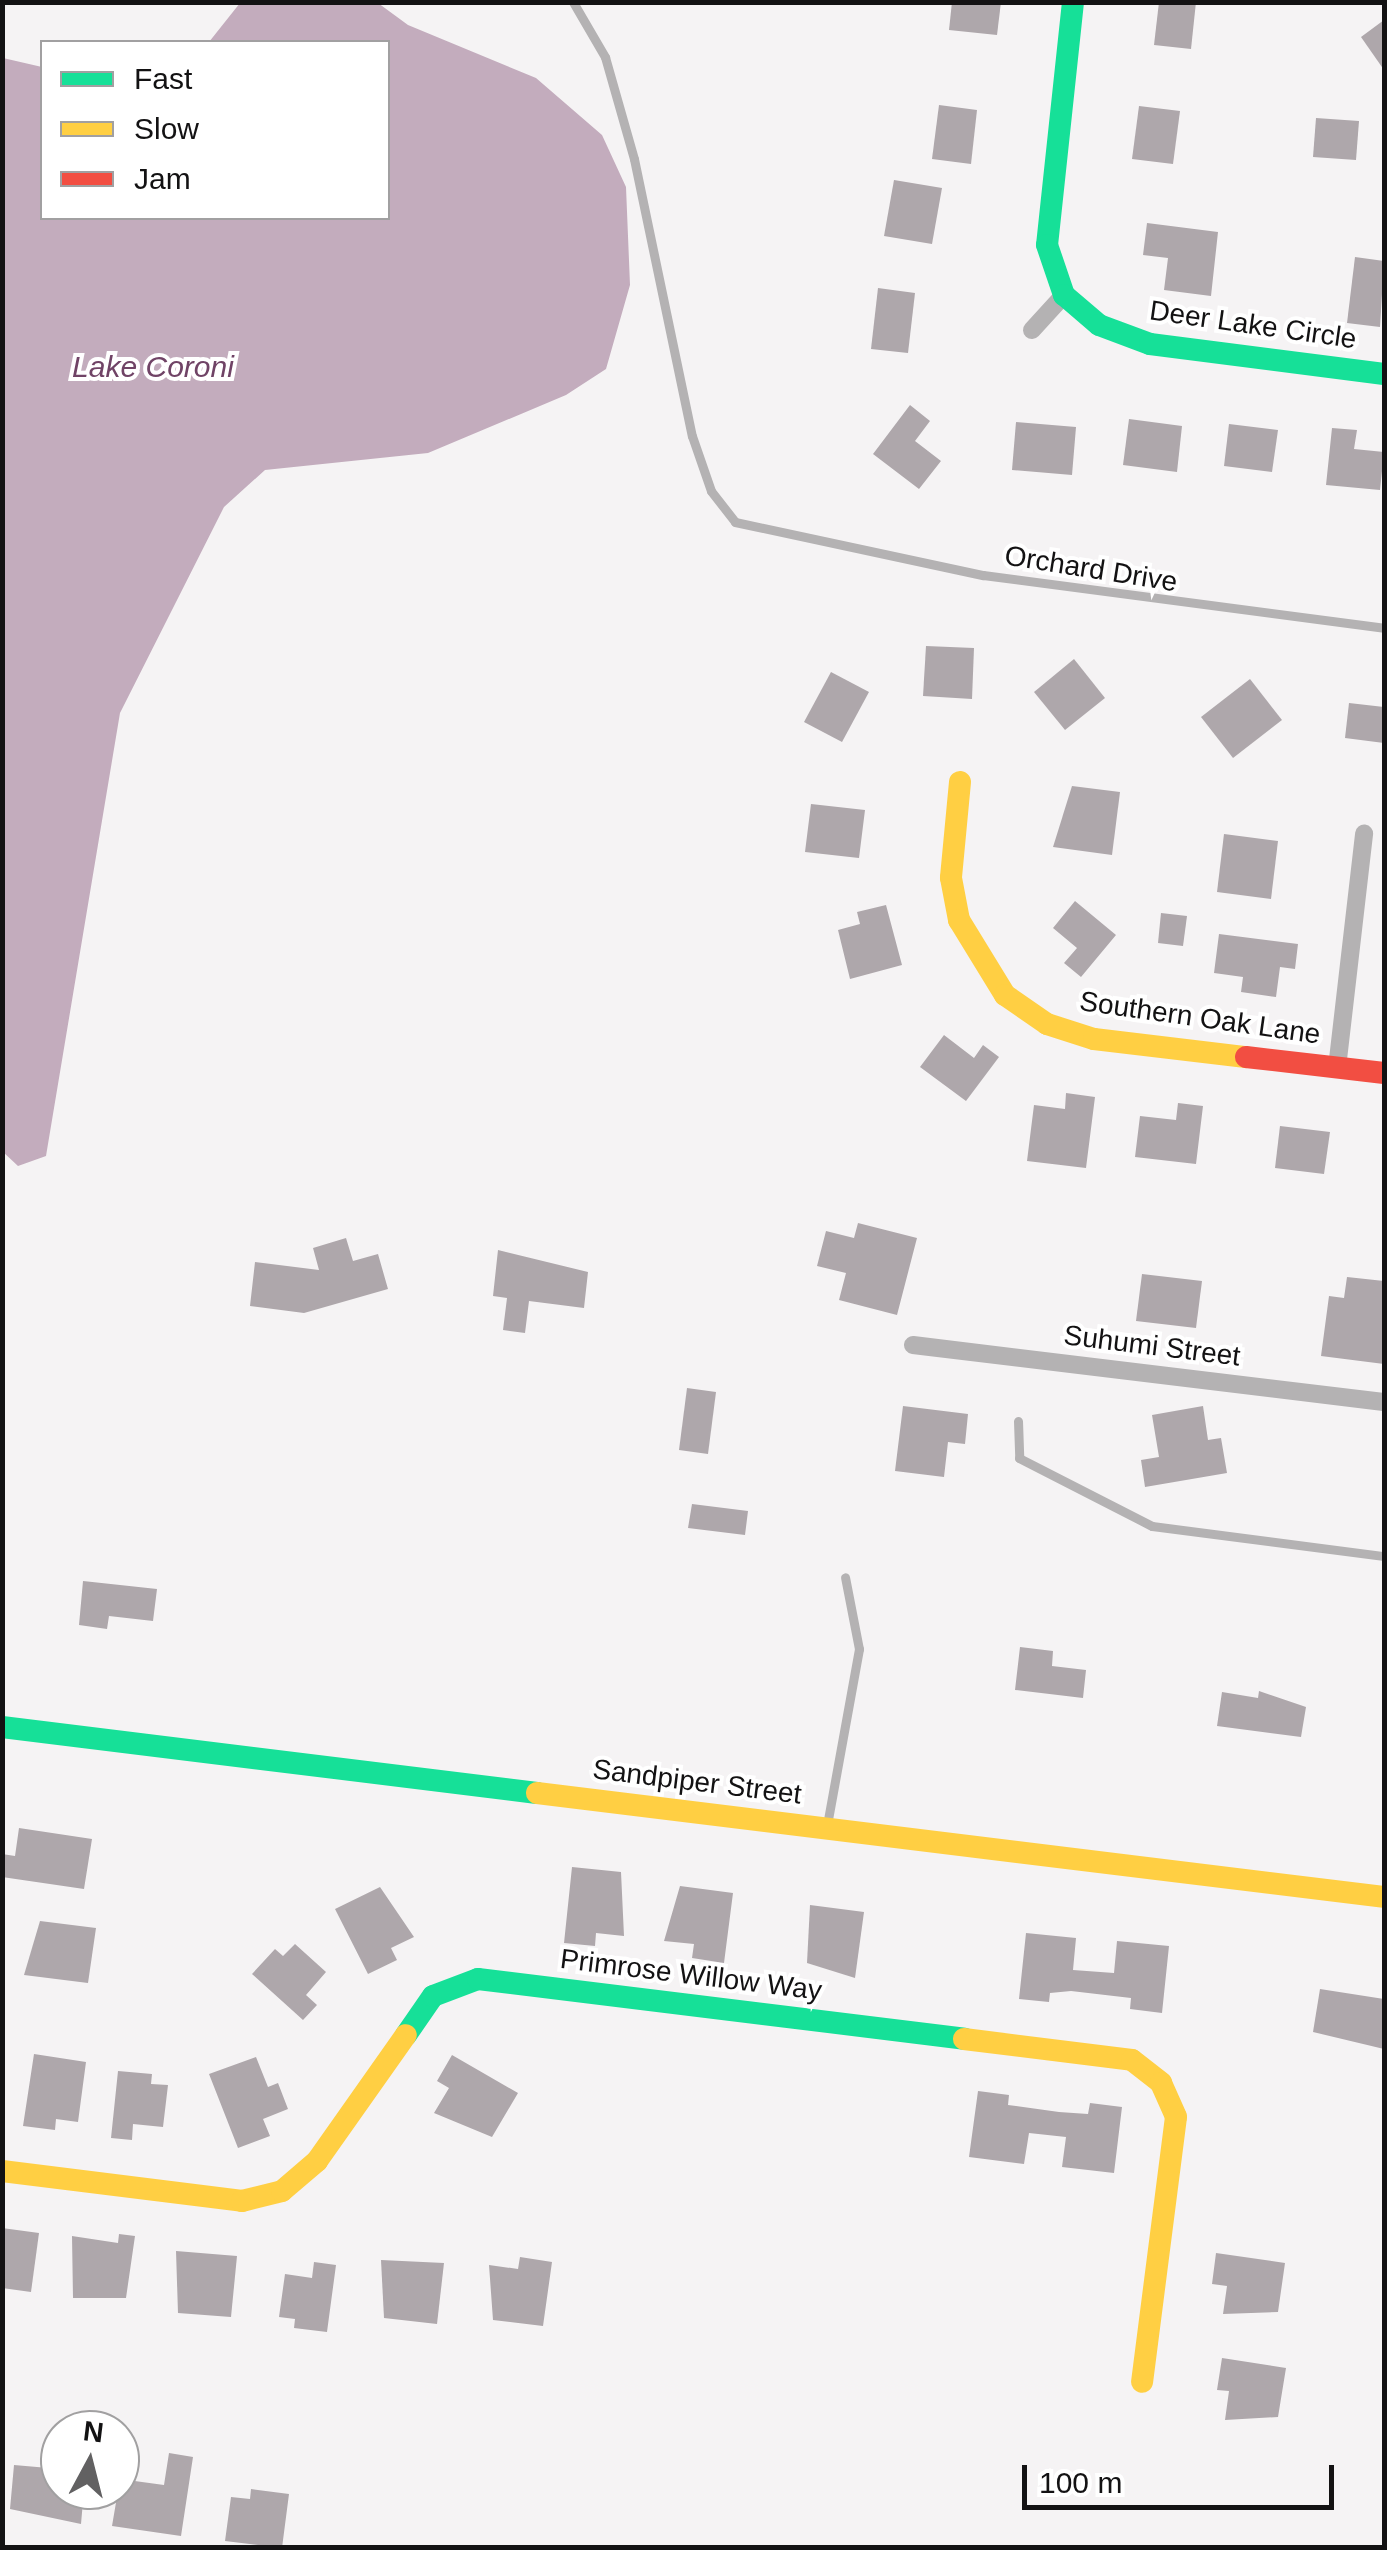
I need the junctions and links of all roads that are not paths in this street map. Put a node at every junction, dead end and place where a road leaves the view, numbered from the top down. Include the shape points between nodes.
1 (573, 2) edge
2 (1073, 2) edge
3 (1064, 294) junction
4 (1032, 330) dead end
5 (1384, 374) edge
6 (1384, 628) edge
7 (960, 782) dead end
8 (1364, 834) dead end
9 (1337, 1068) junction
10 (1384, 1074) edge
11 (914, 1345) dead end
12 (1384, 1402) edge
13 (1018, 1421) dead end
14 (1384, 1556) edge
15 (845, 1577) dead end
16 (2, 1726) edge
17 (826, 1828) junction
18 (1384, 1896) edge
19 (2, 2171) edge
20 (1142, 2382) dead end

1 - 6 lane, Orchard Drive via 605,57 634,159 692,436 711,491 735,522 1040,584
2 - 3 street via 1047,245
3 - 4 street
3 - 5 street, Deer Lake Circle via 1099,325 1150,344
7 - 9 street, Southern Oak Lane via 952,878 959,920 1005,995 1047,1024 1094,1039
8 - 9 street
9 - 10 street, Southern Oak Lane
11 - 12 street, Suhumi Street
13 - 14 lane via 1018,1458 1152,1526
15 - 17 lane via 859,1648
16 - 17 street, Sandpiper Street
17 - 18 street, Sandpiper Street
19 - 20 street, Primrose Willow Way via 242,2201 282,2191 317,2161 434,1996 478,1979 1132,2060 1161,2083 1176,2117

